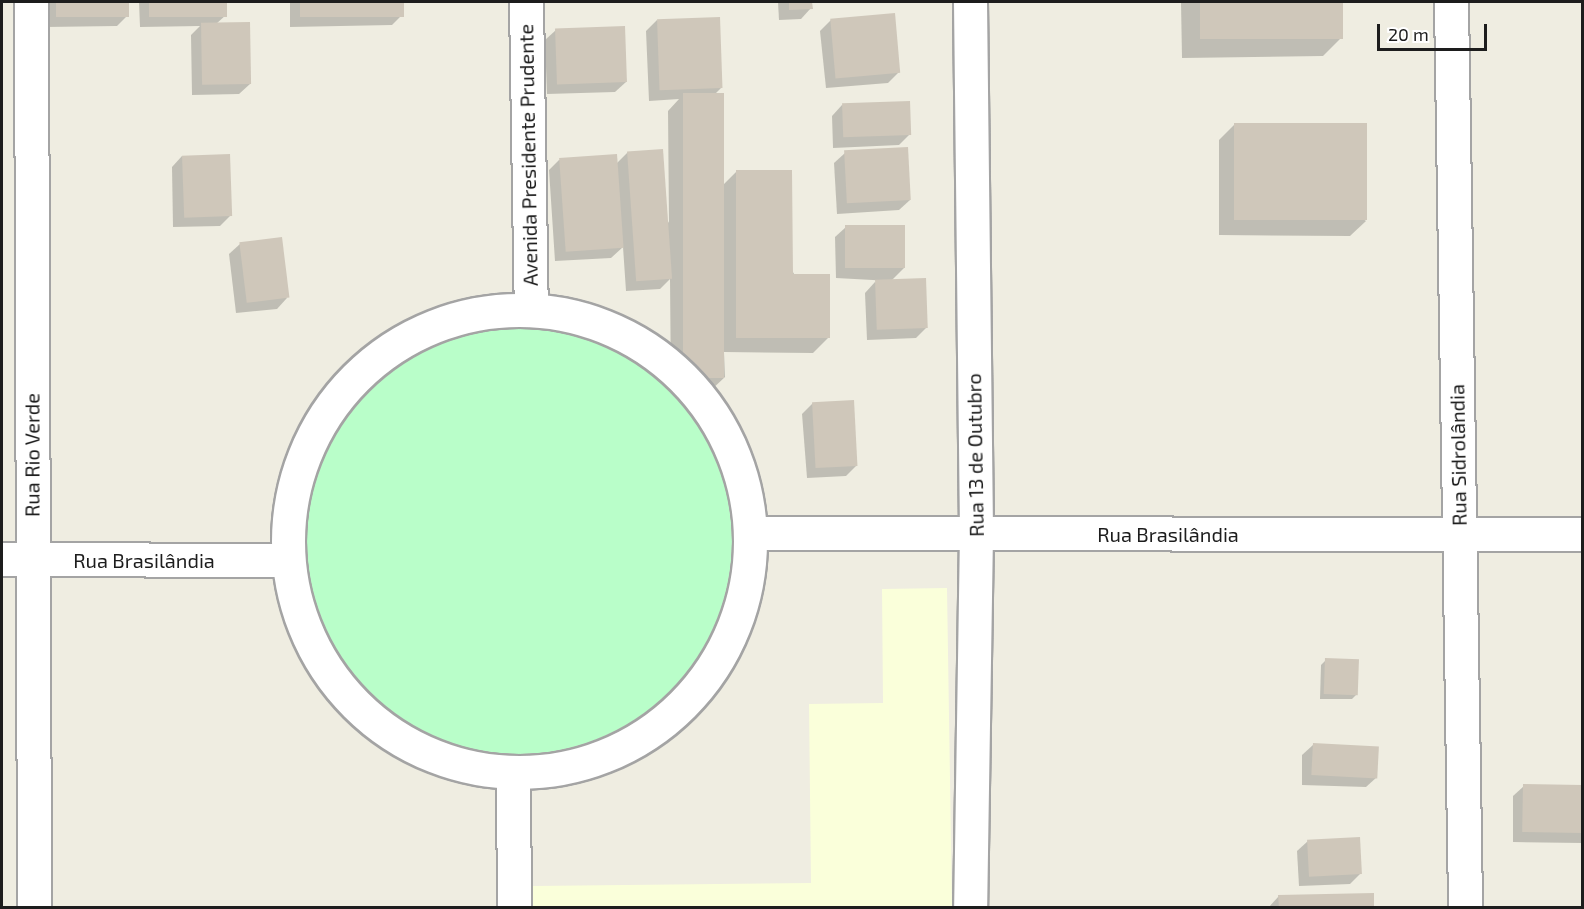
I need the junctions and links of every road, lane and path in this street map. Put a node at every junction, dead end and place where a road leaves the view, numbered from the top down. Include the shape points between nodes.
1 (31, 2) edge
2 (526, 2) edge
3 (970, 2) edge
4 (1451, 2) edge
5 (531, 308) junction
6 (754, 533) junction
7 (976, 533) junction
8 (1582, 534) edge
9 (1459, 536) junction
10 (17, 559) edge
11 (286, 560) junction
12 (513, 774) junction
13 (34, 908) edge
14 (514, 908) edge
15 (970, 908) edge
16 (1465, 908) edge

1 - 10 street, Rua Rio Verde
2 - 5 street, Avenida Presidente Prudente
3 - 7 street, Rua 13 de Outubro
4 - 9 street, Rua Sidrolândia
5 - 6 street via 578,316 646,347 705,402 741,474
5 - 11 street via 466,313 388,347 329,404 291,489
6 - 7 street, Rua Brasilândia
6 - 12 street via 741,612 717,665 655,730 580,767
7 - 9 street, Rua Brasilândia
7 - 15 street, Rua 13 de Outubro
8 - 9 street, Rua Brasilândia
9 - 16 street, Rua Sidrolândia
10 - 11 street, Rua Brasilândia
10 - 13 street, Rua Rio Verde
11 - 12 street via 302,626 350,701 428,756
12 - 14 street

